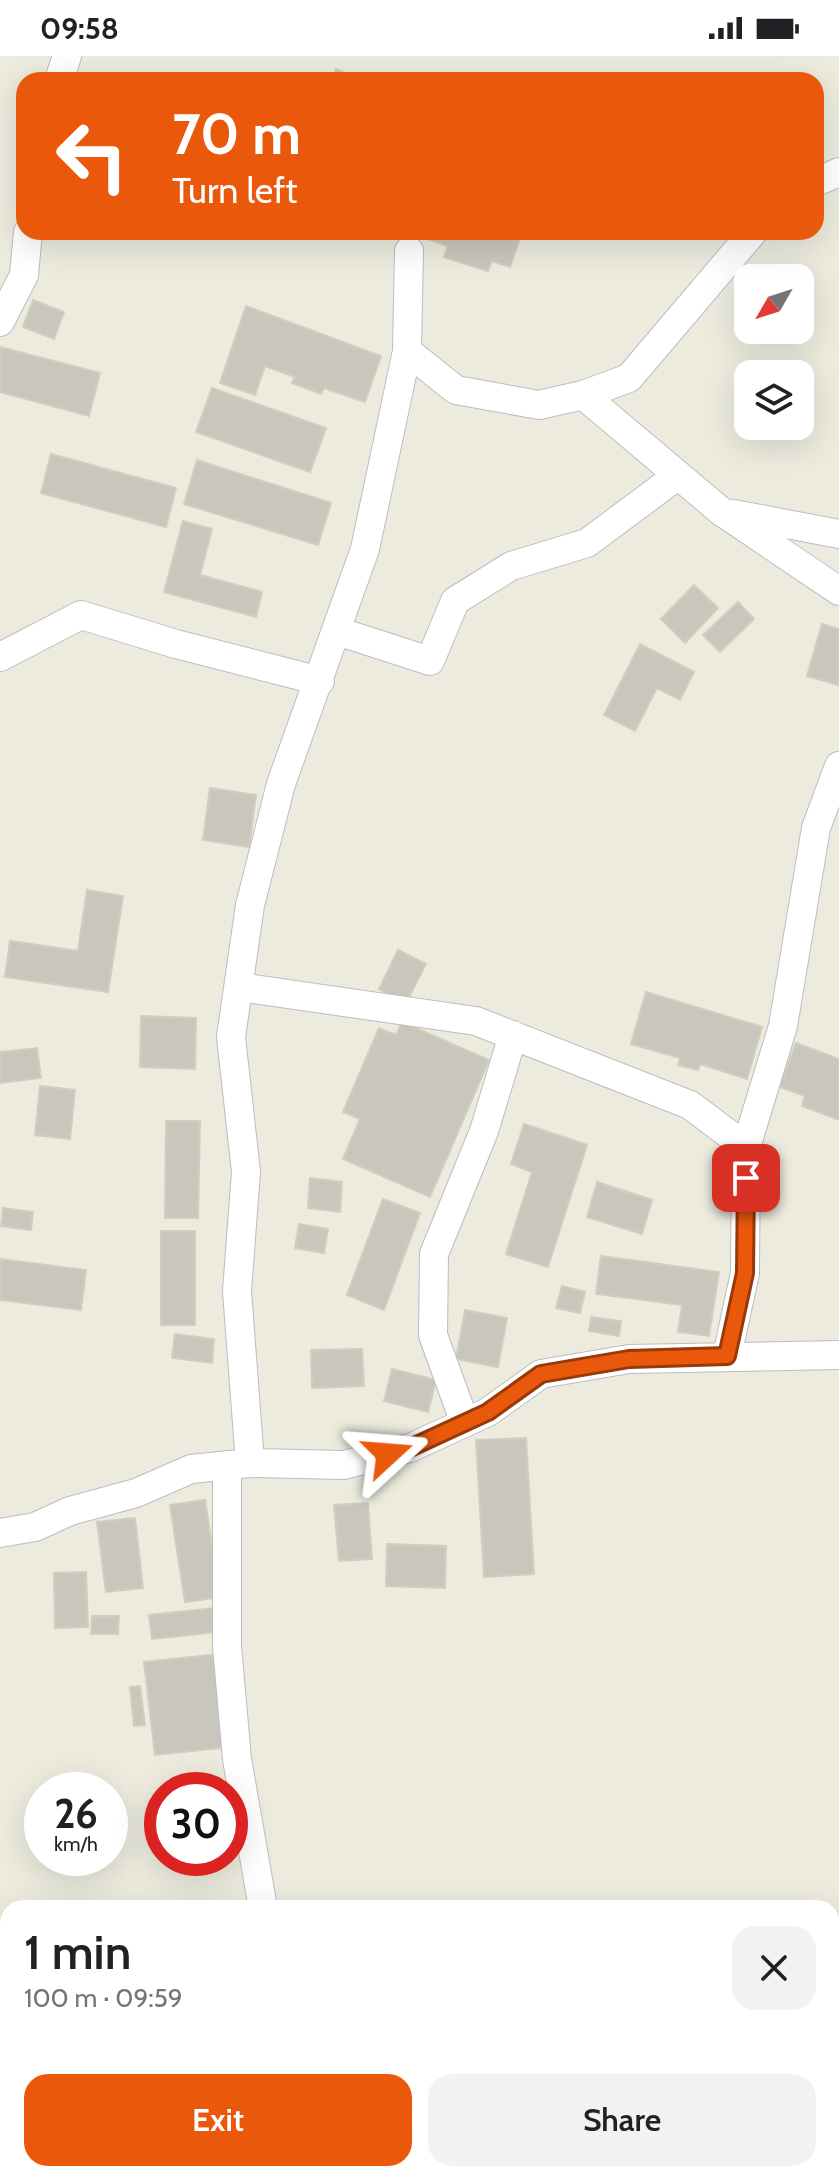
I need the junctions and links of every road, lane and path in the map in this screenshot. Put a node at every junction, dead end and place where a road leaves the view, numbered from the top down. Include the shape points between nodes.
1 (27, 240) edge
2 (746, 240) edge
3 (409, 251) dead end
4 (0, 322) edge
5 (407, 351) junction
6 (583, 395) junction
7 (677, 476) junction
8 (722, 512) junction
9 (839, 534) edge
10 (839, 591) edge
11 (337, 631) junction
12 (0, 657) edge
13 (320, 681) junction
14 (839, 766) edge
15 (239, 987) junction
16 (513, 1035) junction
17 (746, 1147) junction
18 (839, 1355) edge
19 (727, 1356) junction
20 (465, 1423) junction
21 (239, 1464) junction
22 (0, 1533) edge
23 (262, 1900) edge

1 - 4 street via 24,275
2 - 6 street via 629,378
3 - 5 street
5 - 6 street via 456,390 539,405
5 - 11 street via 365,549
6 - 7 street
7 - 8 street
7 - 11 street via 587,543 511,566 455,601 430,661
8 - 9 street
8 - 10 street
11 - 13 street
12 - 13 street via 81,615
13 - 15 street via 281,784 250,905
14 - 17 street via 816,828 783,1026
15 - 16 street via 476,1021
15 - 21 street via 231,1037 246,1172 237,1291
16 - 17 street via 690,1105
16 - 20 street via 484,1131 434,1254 433,1335
17 - 19 street via 745,1273
18 - 19 street
19 - 20 street via 629,1359 541,1374
20 - 21 street via 410,1448 344,1465
21 - 22 street via 191,1469 35,1527
21 - 23 street via 227,1646 237,1759

